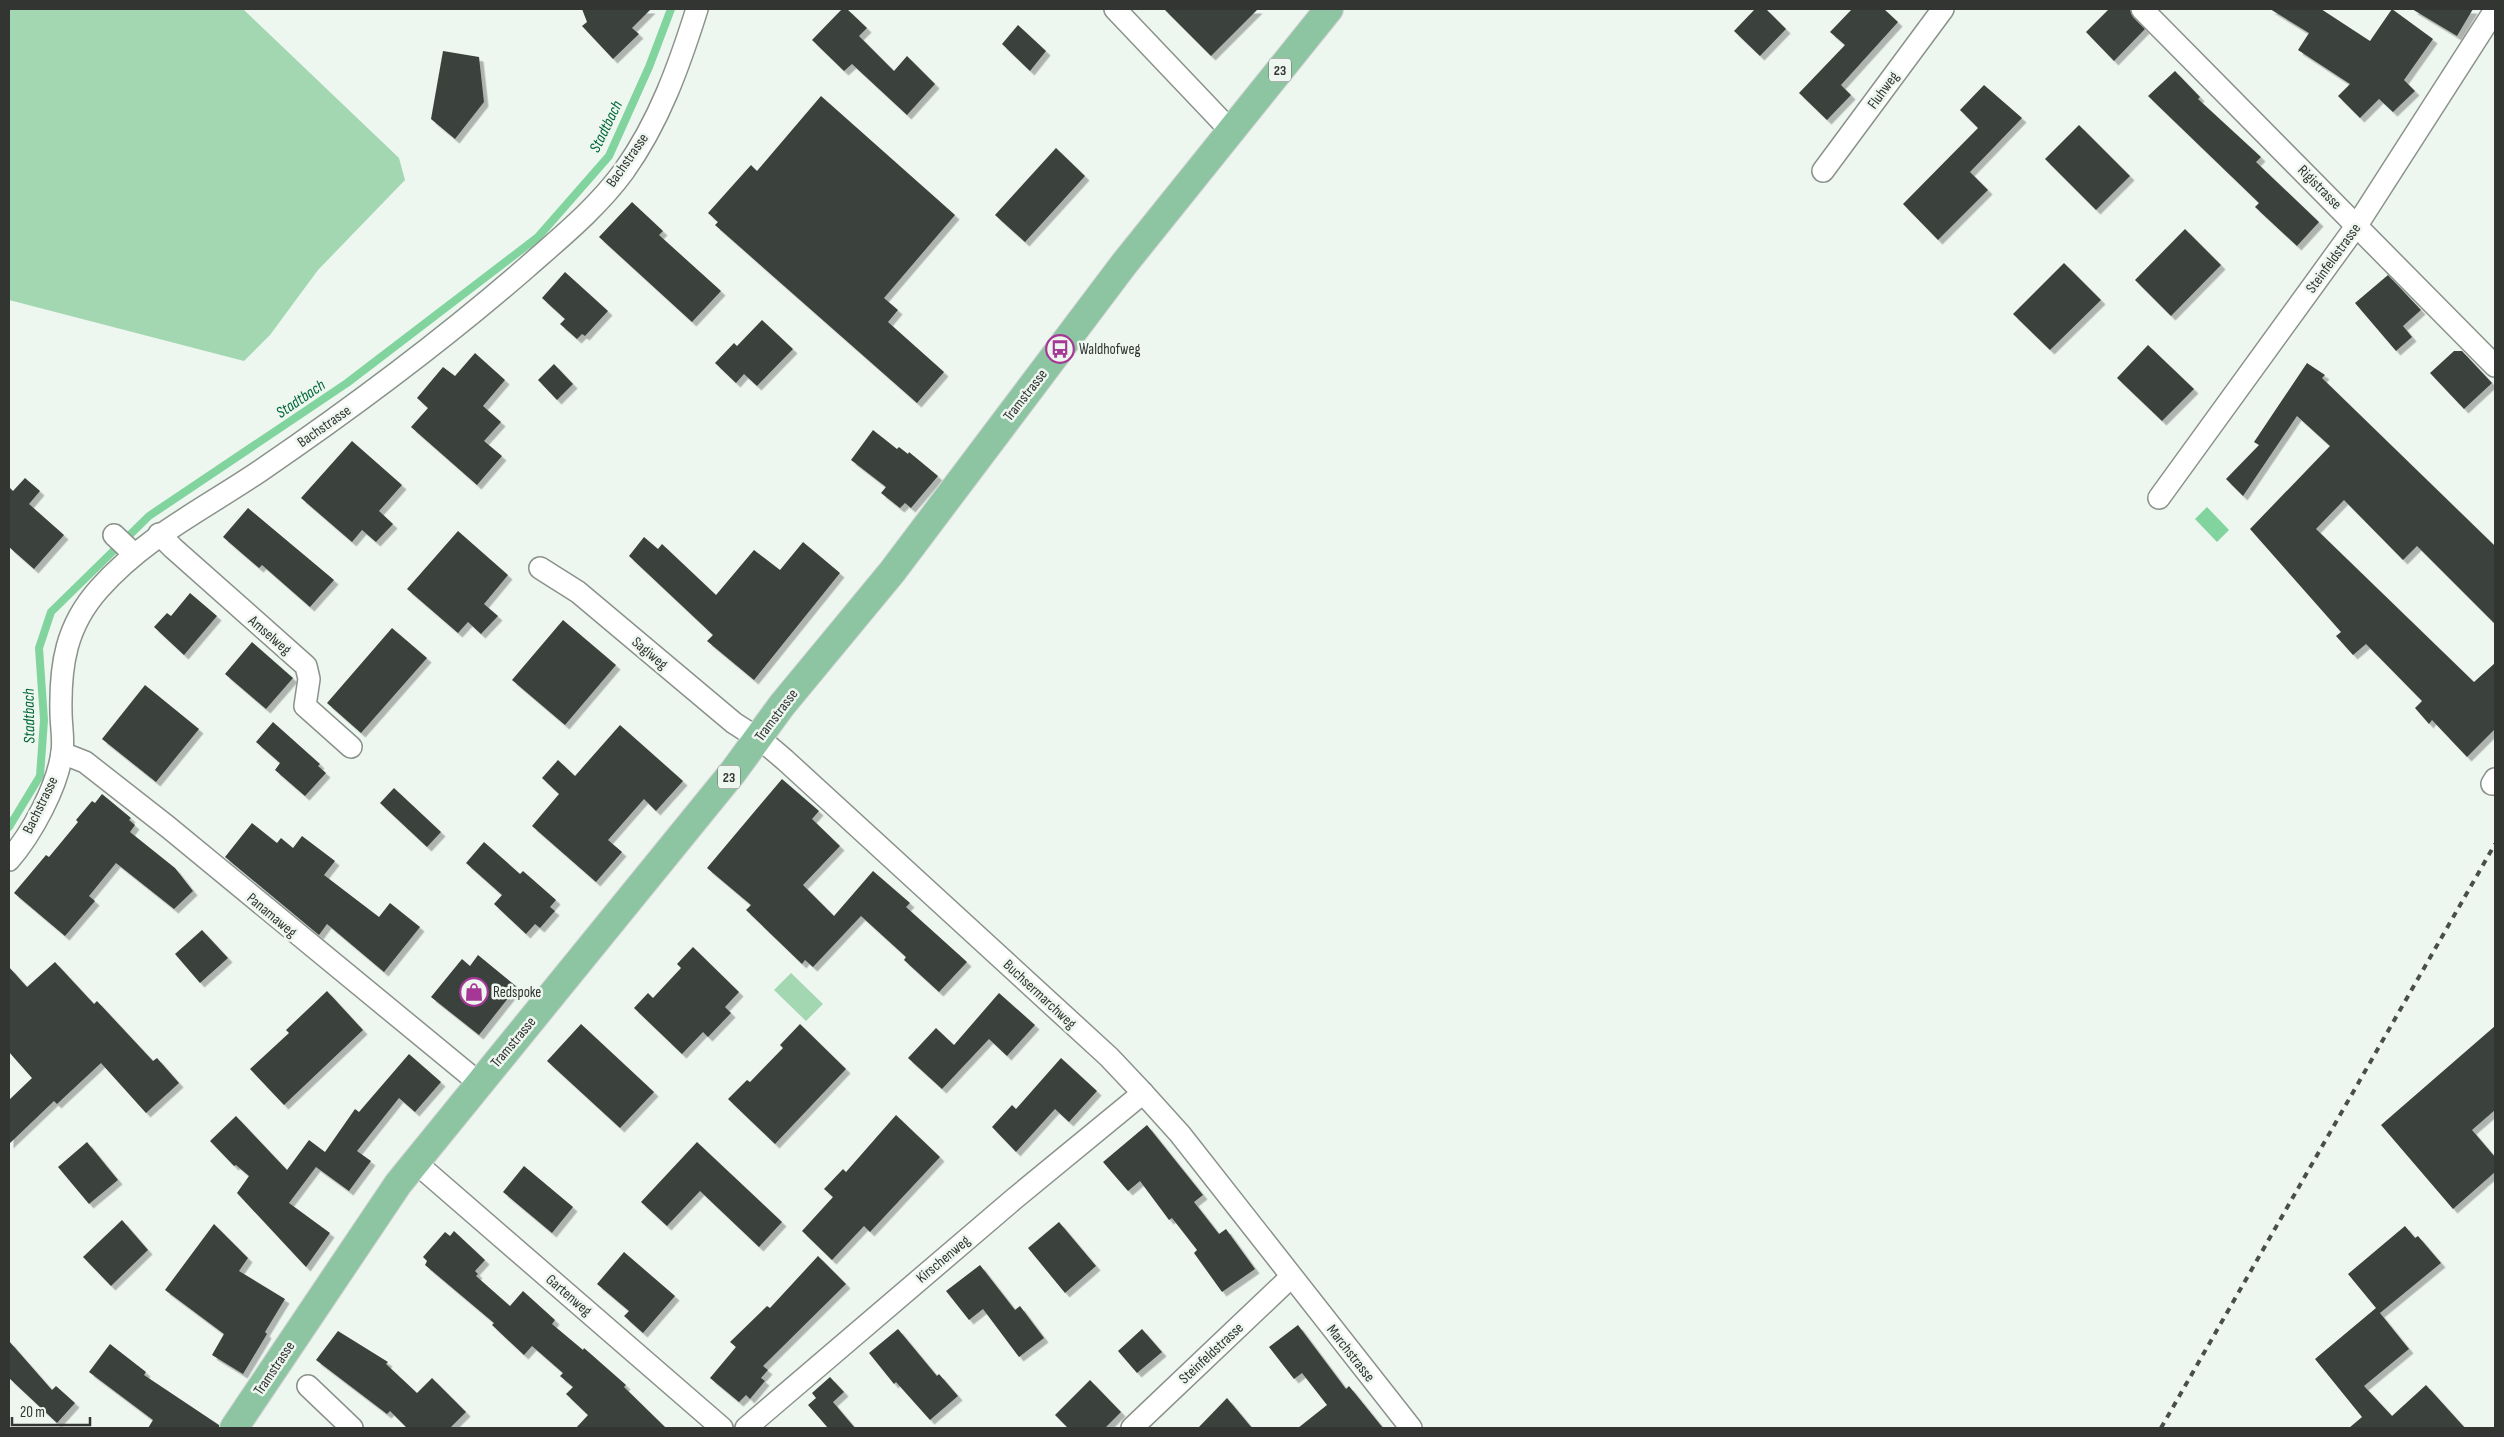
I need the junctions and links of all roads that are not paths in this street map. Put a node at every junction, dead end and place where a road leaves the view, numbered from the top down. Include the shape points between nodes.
1 (697, 9) edge
2 (1115, 9) edge
3 (1329, 9) edge
4 (1943, 9) edge
5 (2142, 9) edge
6 (2495, 10) edge
7 (1230, 130) junction
8 (1823, 171) dead end
9 (2357, 225) junction
10 (2495, 366) edge
11 (2159, 498) dead end
12 (160, 534) junction
13 (540, 568) dead end
14 (759, 738) junction
15 (351, 747) dead end
16 (62, 753) junction
17 (9, 860) edge
18 (478, 1083) junction
19 (1144, 1093) junction
20 (415, 1162) junction
21 (1291, 1277) junction
22 (308, 1386) dead end
23 (234, 1428) edge
24 (352, 1428) edge
25 (722, 1428) edge
26 (746, 1428) edge
27 (1132, 1428) edge
28 (1411, 1428) edge

1 - 12 street, Bachstrasse via 660,111 623,172 573,227 464,322 357,402 258,472
2 - 7 street
3 - 7 main road, Tramstrasse / 23
4 - 8 street, Fluhweg
5 - 9 street, Rigistrasse
6 - 9 street, Steinfeldstrasse
7 - 14 main road, Tramstrasse / 23 via 1124,264 892,572 782,705
9 - 10 street, Rigistrasse
9 - 11 street, Steinfeldstrasse
12 - 15 street, Amselweg via 306,666 309,679 305,706
12 - 16 street, Bachstrasse via 125,545 79,615 67,642 60,673
13 - 14 street, Sagiweg via 578,592 734,724
14 - 18 main road, Tramstrasse / 23
14 - 19 street, Buchsermarchweg via 1109,1057
16 - 17 street, Bachstrasse via 46,800
16 - 18 street, Panamaweg via 85,762
18 - 20 main road, Tramstrasse / 23
19 - 21 street, Buchsermarchweg via 1180,1134
19 - 26 street, Kirschenweg via 1014,1199
20 - 23 main road, Tramstrasse / 23
20 - 25 street, Gartenweg
21 - 27 street, Steinfeldstrasse
21 - 28 street, Marchstrasse
22 - 24 street

